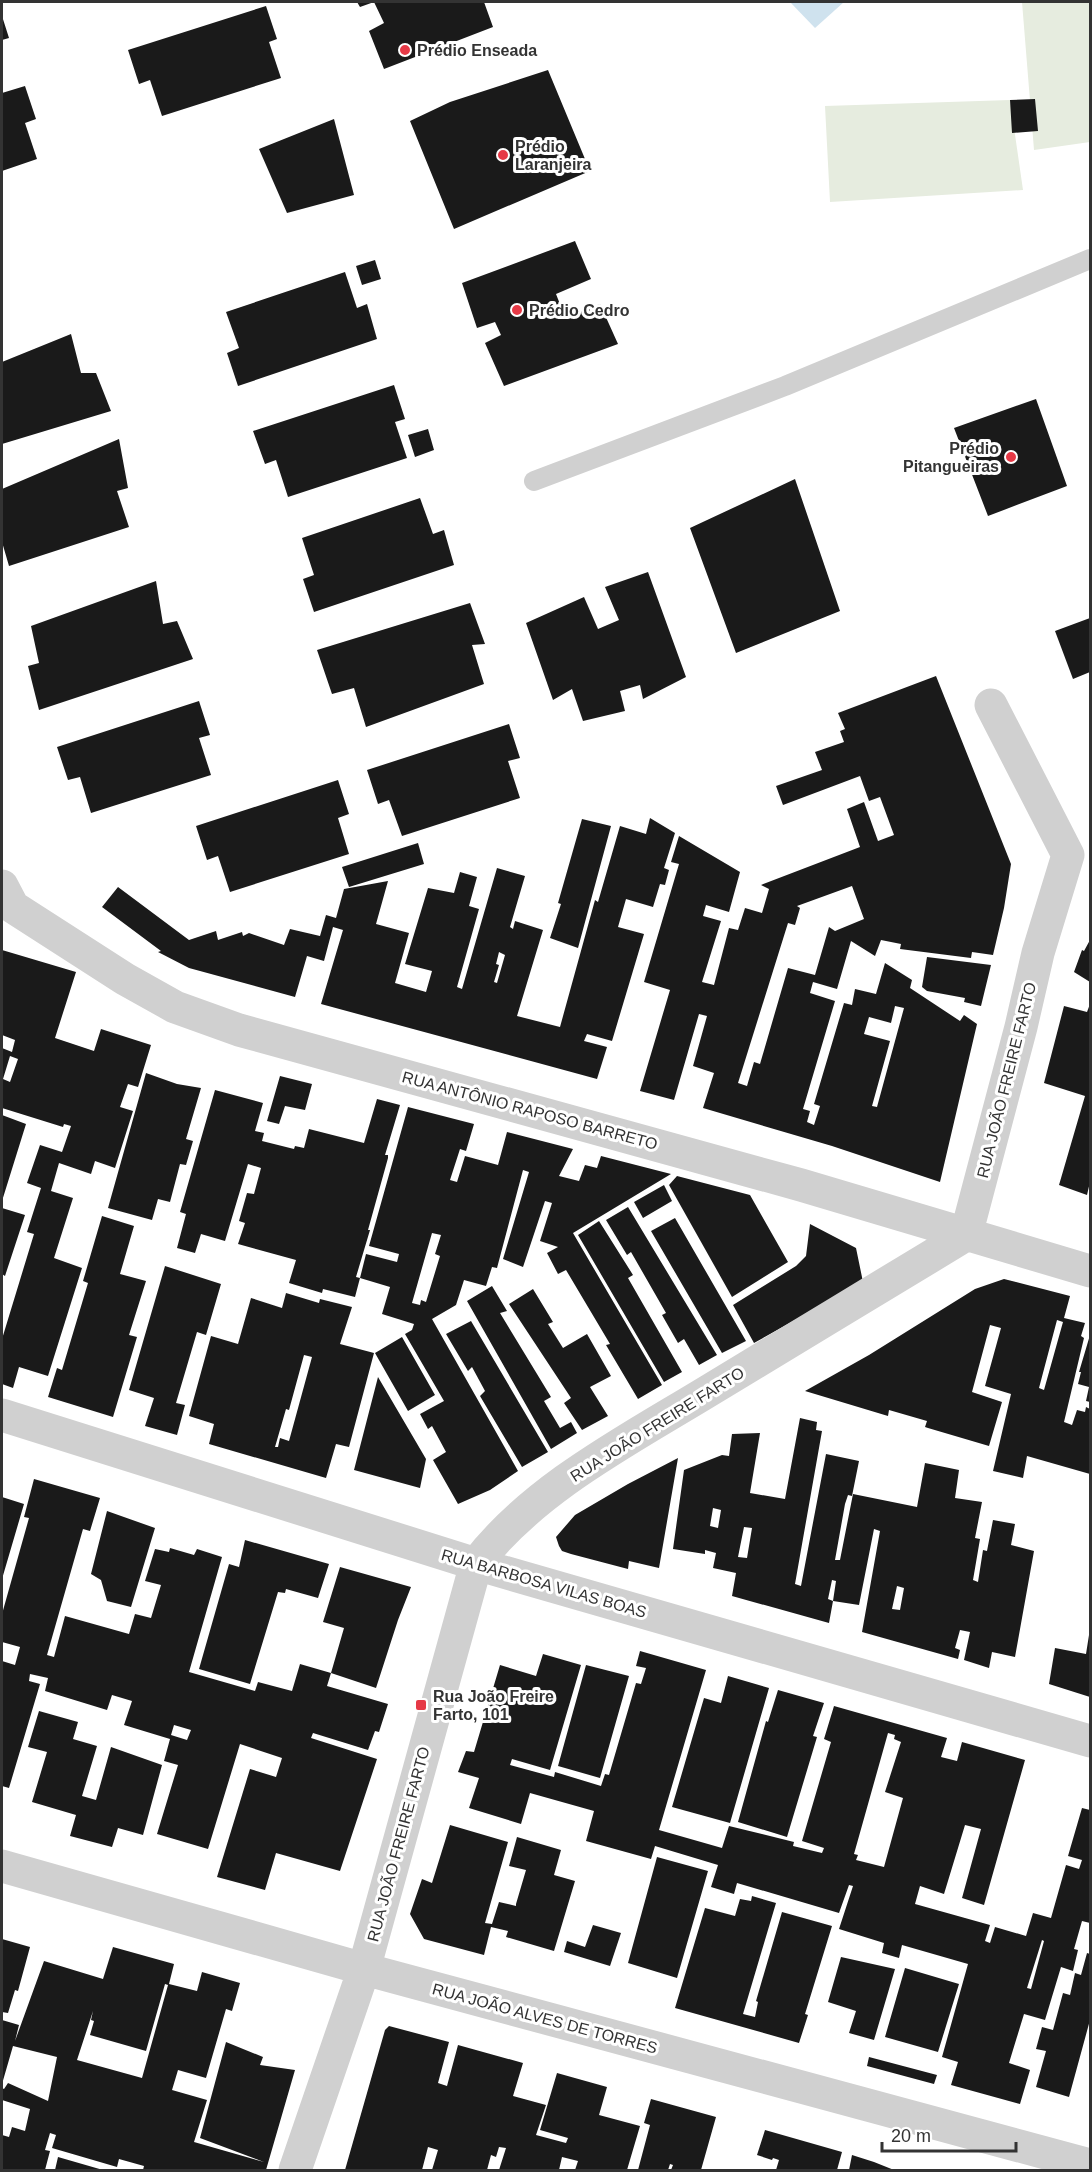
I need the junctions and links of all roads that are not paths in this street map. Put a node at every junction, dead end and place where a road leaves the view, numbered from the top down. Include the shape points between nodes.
1 (1090, 259) edge
2 (534, 481) dead end
3 (991, 705) dead end
4 (1079, 850) edge
5 (5, 901) edge
6 (966, 1235) junction
7 (1090, 1271) edge
8 (2, 1415) edge
9 (476, 1564) junction
10 (1090, 1741) edge
11 (2, 1866) edge
12 (364, 1969) junction
13 (1090, 2165) edge
14 (295, 2170) edge

1 - 2 lane via 784,386
3 - 4 street
4 - 6 street, RUA JOÃO FREIRE FARTO via 1038,953
5 - 6 street, RUA ANTÔNIO RAPOSO BARRETO via 175,1007 239,1030 801,1185
6 - 7 street, RUA ANTÔNIO RAPOSO BARRETO
6 - 9 street, RUA JOÃO FREIRE FARTO via 590,1463 520,1517
8 - 9 street, RUA BARBOSA VILAS BOAS
9 - 10 street, RUA BARBOSA VILAS BOAS
9 - 12 street, RUA JOÃO FREIRE FARTO
11 - 12 street, RUA JOÃO ALVES DE TORRES
12 - 13 street, RUA JOÃO ALVES DE TORRES
12 - 14 street, RUA JOÃO FREIRE FARTO

